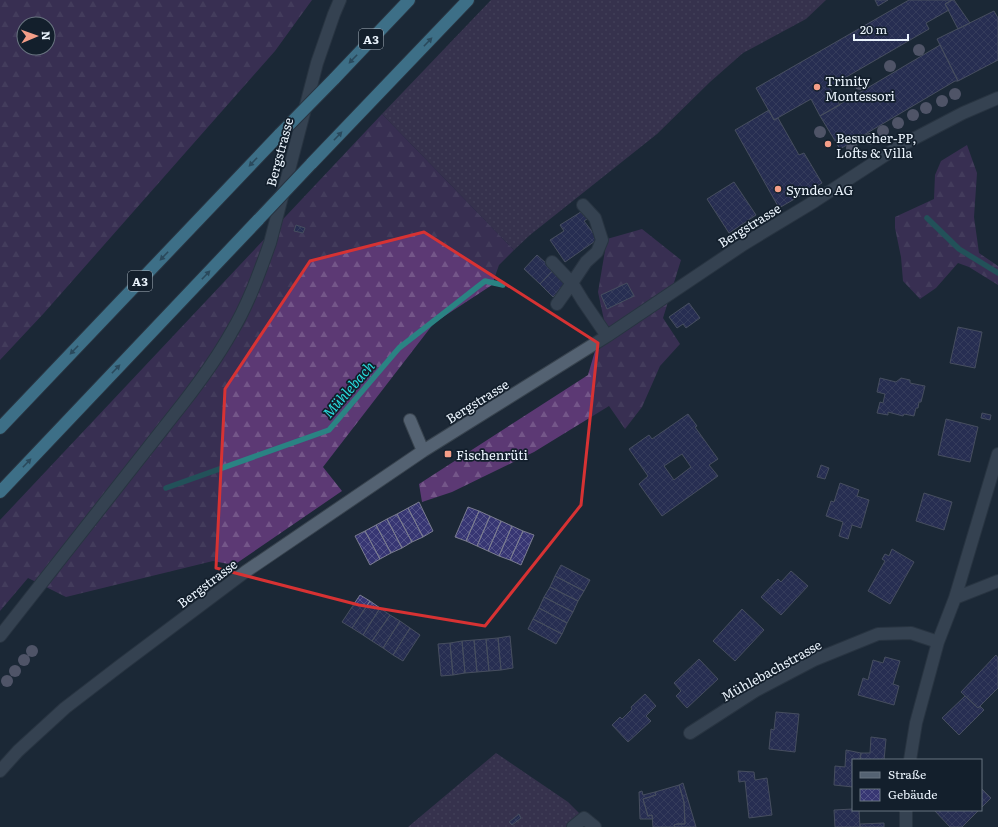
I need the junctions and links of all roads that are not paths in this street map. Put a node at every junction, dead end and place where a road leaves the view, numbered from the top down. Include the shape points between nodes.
1 (340, 0) edge
2 (409, 0) edge
3 (468, 0) edge
4 (998, 98) edge
5 (583, 205) dead end
6 (552, 262) dead end
7 (572, 283) junction
8 (557, 304) dead end
9 (607, 336) junction
10 (410, 420) dead end
11 (0, 428) edge
12 (423, 451) junction
13 (998, 454) edge
14 (0, 492) edge
15 (998, 581) edge
16 (955, 598) junction
17 (0, 636) edge
18 (938, 642) junction
19 (690, 733) dead end
20 (910, 759) edge
21 (0, 771) edge
22 (906, 811) edge
23 (573, 827) edge
24 (595, 827) edge
25 (906, 827) edge

1 - 17 street, Bergstrasse via 317,63 270,243 247,302 232,332 184,402
2 -> 11 highway, A3, bridge
14 -> 3 highway, bridge
4 - 9 street, Bergstrasse via 898,147 744,244
5 - 7 street via 595,218 602,240 597,252 586,262
6 - 7 street
7 - 8 street
7 - 9 street
9 - 12 street, Bergstrasse
10 - 12 street
12 - 21 street, Bergstrasse via 245,572 120,665 65,708
13 - 16 street
15 - 16 street
16 - 18 street
18 - 19 street, Mühlebachstrasse via 911,633 878,634 807,664 755,692
18 - 20 street via 916,723
22 - 25 street
23 - 24 street via 584,818

